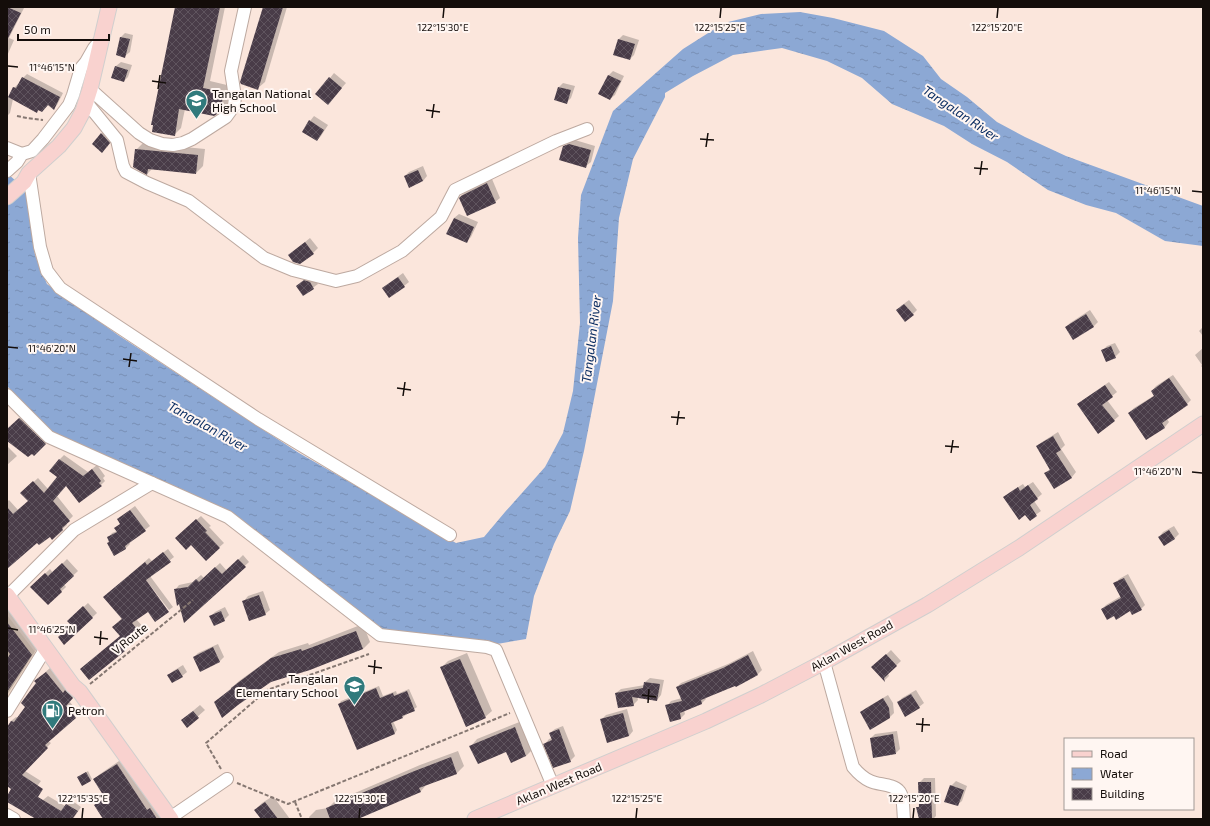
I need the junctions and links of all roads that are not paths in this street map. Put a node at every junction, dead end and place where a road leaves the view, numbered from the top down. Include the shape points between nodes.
1 (108, 7) edge
2 (245, 7) edge
3 (102, 37) junction
4 (88, 95) junction
5 (587, 129) dead end
6 (7, 148) edge
7 (20, 158) junction
8 (7, 171) edge
9 (26, 177) junction
10 (7, 197) edge
11 (7, 395) edge
12 (1203, 424) edge
13 (152, 483) junction
14 (450, 535) dead end
15 (8, 595) edge
16 (46, 648) junction
17 (824, 662) junction
18 (7, 711) edge
19 (227, 779) road end
20 (553, 786) junction
21 (7, 815) edge
22 (170, 818) edge
23 (14, 819) edge
24 (475, 819) edge
25 (904, 819) edge

1 - 3 main road
2 - 4 street via 231,71 234,106 226,117 192,139 173,144 150,140
3 - 4 main road
3 - 7 street via 81,68 69,105 32,151
4 - 5 street via 117,140 126,172 189,201 264,258 293,270 336,281 357,276 402,251 441,217 455,190 556,141
4 - 9 main road via 74,128
6 - 7 street
7 - 8 street
9 - 10 main road
9 - 14 street via 47,271 60,288 258,419
11 - 13 street via 49,437
12 - 17 main road, Aklan West Road via 1012,552 926,605
13 - 15 street via 74,530
13 - 20 street via 228,517 380,635 496,650
15 - 16 main road
16 - 18 street
16 - 22 main road
17 - 20 main road, Aklan West Road via 706,721
17 - 25 street via 853,767 871,782 899,791
19 - 22 street
20 - 24 main road, Aklan West Road
21 - 23 street

